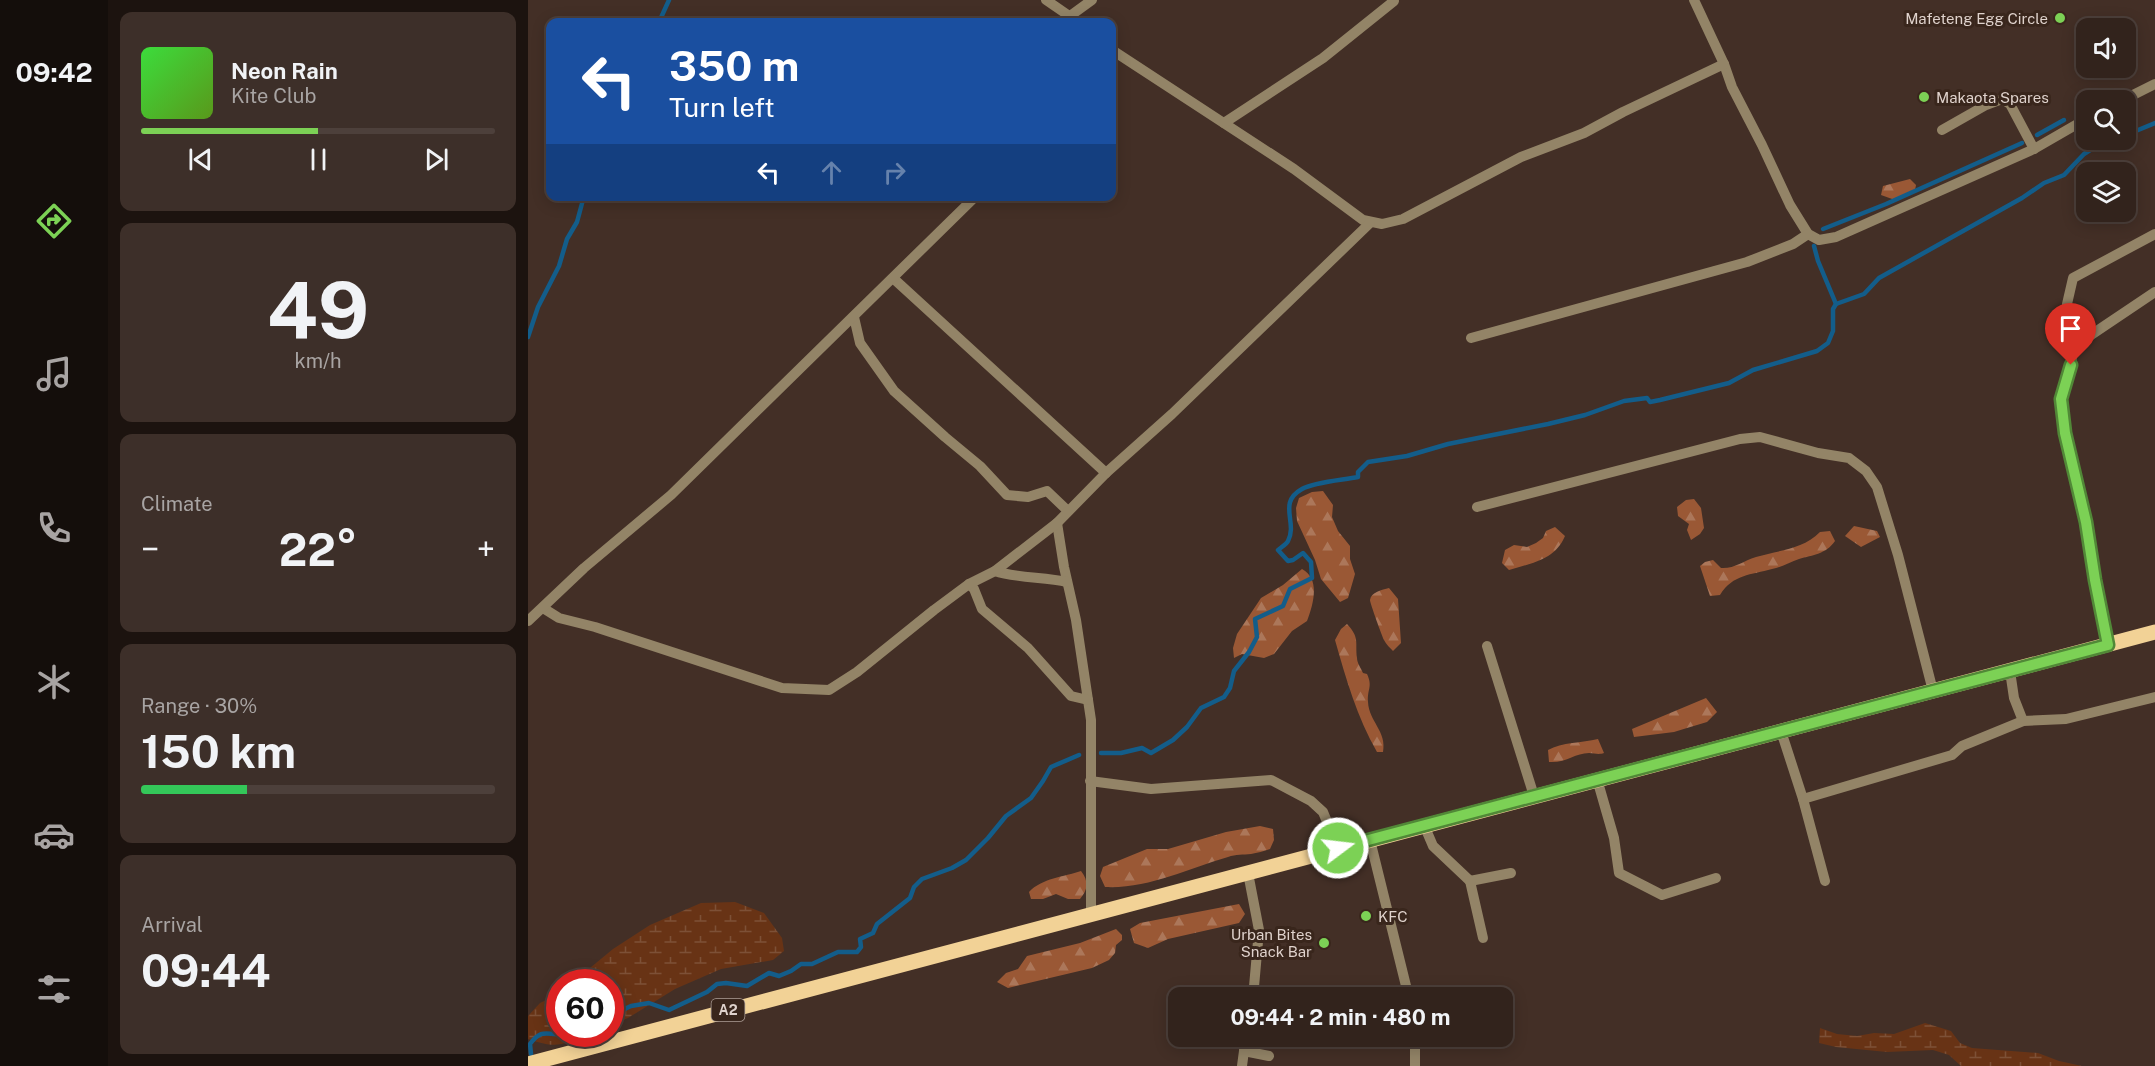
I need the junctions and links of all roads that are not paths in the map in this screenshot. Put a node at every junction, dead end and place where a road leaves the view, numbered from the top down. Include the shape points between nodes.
1 (1046, 0) edge
2 (1092, 0) edge
3 (1694, 0) edge
4 (1394, 1) edge
5 (1073, 18) edge
6 (1075, 18) edge
7 (1116, 55) edge
8 (1724, 64) junction
9 (2155, 84) edge
10 (2136, 94) edge
11 (1224, 123) junction
12 (2076, 125) edge
13 (1942, 130) dead end
14 (2034, 148) junction
15 (971, 201) edge
16 (1370, 223) junction
17 (1808, 234) junction
18 (2155, 234) edge
19 (894, 279) junction
20 (2155, 292) edge
21 (854, 317) junction
22 (1471, 338) dead end
23 (2073, 345) junction
24 (1106, 473) junction
25 (1477, 507) dead end
26 (1068, 511) junction
27 (1056, 523) junction
28 (995, 571) junction
29 (1067, 582) junction
30 (969, 584) junction
31 (543, 608) junction
32 (528, 621) edge
33 (2155, 632) edge
34 (2108, 645) junction
35 (1487, 646) dead end
36 (2010, 671) junction
37 (1933, 691) junction
38 (2155, 697) edge
39 (1088, 700) junction
40 (2023, 721) junction
41 (1781, 731) junction
42 (1597, 779) junction
43 (1090, 781) junction
44 (1534, 796) junction
45 (1803, 799) junction
46 (1425, 825) junction
47 (1370, 840) junction
48 (1338, 848) junction
49 (1248, 873) junction
50 (1511, 873) dead end
51 (1716, 878) dead end
52 (1470, 880) junction
53 (1825, 881) dead end
54 (1091, 916) junction
55 (1483, 938) dead end
56 (1254, 987) edge
57 (1406, 987) edge
58 (1245, 1047) edge
59 (1415, 1047) edge
60 (1244, 1051) junction
61 (1269, 1056) dead end
62 (528, 1064) edge
63 (1242, 1066) edge
64 (1415, 1066) edge

1 - 5 street
2 - 6 street
3 - 8 street
4 - 11 street via 1323,58
7 - 11 street
8 - 16 street via 1584,133 1521,157 1403,219
8 - 17 street via 1790,205
9 - 10 street
11 - 16 street
12 - 14 street
13 - 14 street via 2002,99 2010,104
14 - 17 street via 1836,237 1820,240
15 - 19 street
16 - 24 street
17 - 22 street via 1747,262
18 - 23 street via 2073,278 2067,304
19 - 21 street
19 - 24 street
20 - 23 street
21 - 26 street via 860,343 894,391 980,466 1007,495 1028,497 1047,491
21 - 31 street via 671,495
23 - 34 street via 2061,399
24 - 26 street
25 - 37 street via 1740,439 1760,437 1850,459 1866,471 1877,487
26 - 27 street
27 - 28 street
27 - 29 street
28 - 29 street
28 - 30 street
29 - 39 street
30 - 31 street via 829,690 782,688 559,618
30 - 39 street via 982,609 1028,648 1071,696
31 - 32 street
33 - 34 main road, A2
34 - 36 main road, A2
35 - 44 street
36 - 37 main road, A2
36 - 40 street
37 - 41 main road, A2
38 - 40 street via 2066,719
39 - 43 street
40 - 45 street via 1962,746 1952,754
41 - 42 main road, A2
41 - 45 street
42 - 44 main road, A2
42 - 51 street via 1614,838 1619,873 1662,895
43 - 48 street via 1151,789 1271,780 1311,801 1323,812
43 - 54 street
44 - 46 main road, A2
45 - 53 street
46 - 47 main road, A2
46 - 52 street via 1433,846
47 - 48 main road, A2
47 - 57 street
48 - 49 main road, A2
49 - 54 main road, A2
49 - 56 street via 1258,930
50 - 52 street
52 - 55 street
54 - 62 main road, A2
58 - 60 street
59 - 64 street
60 - 61 street
60 - 63 street

